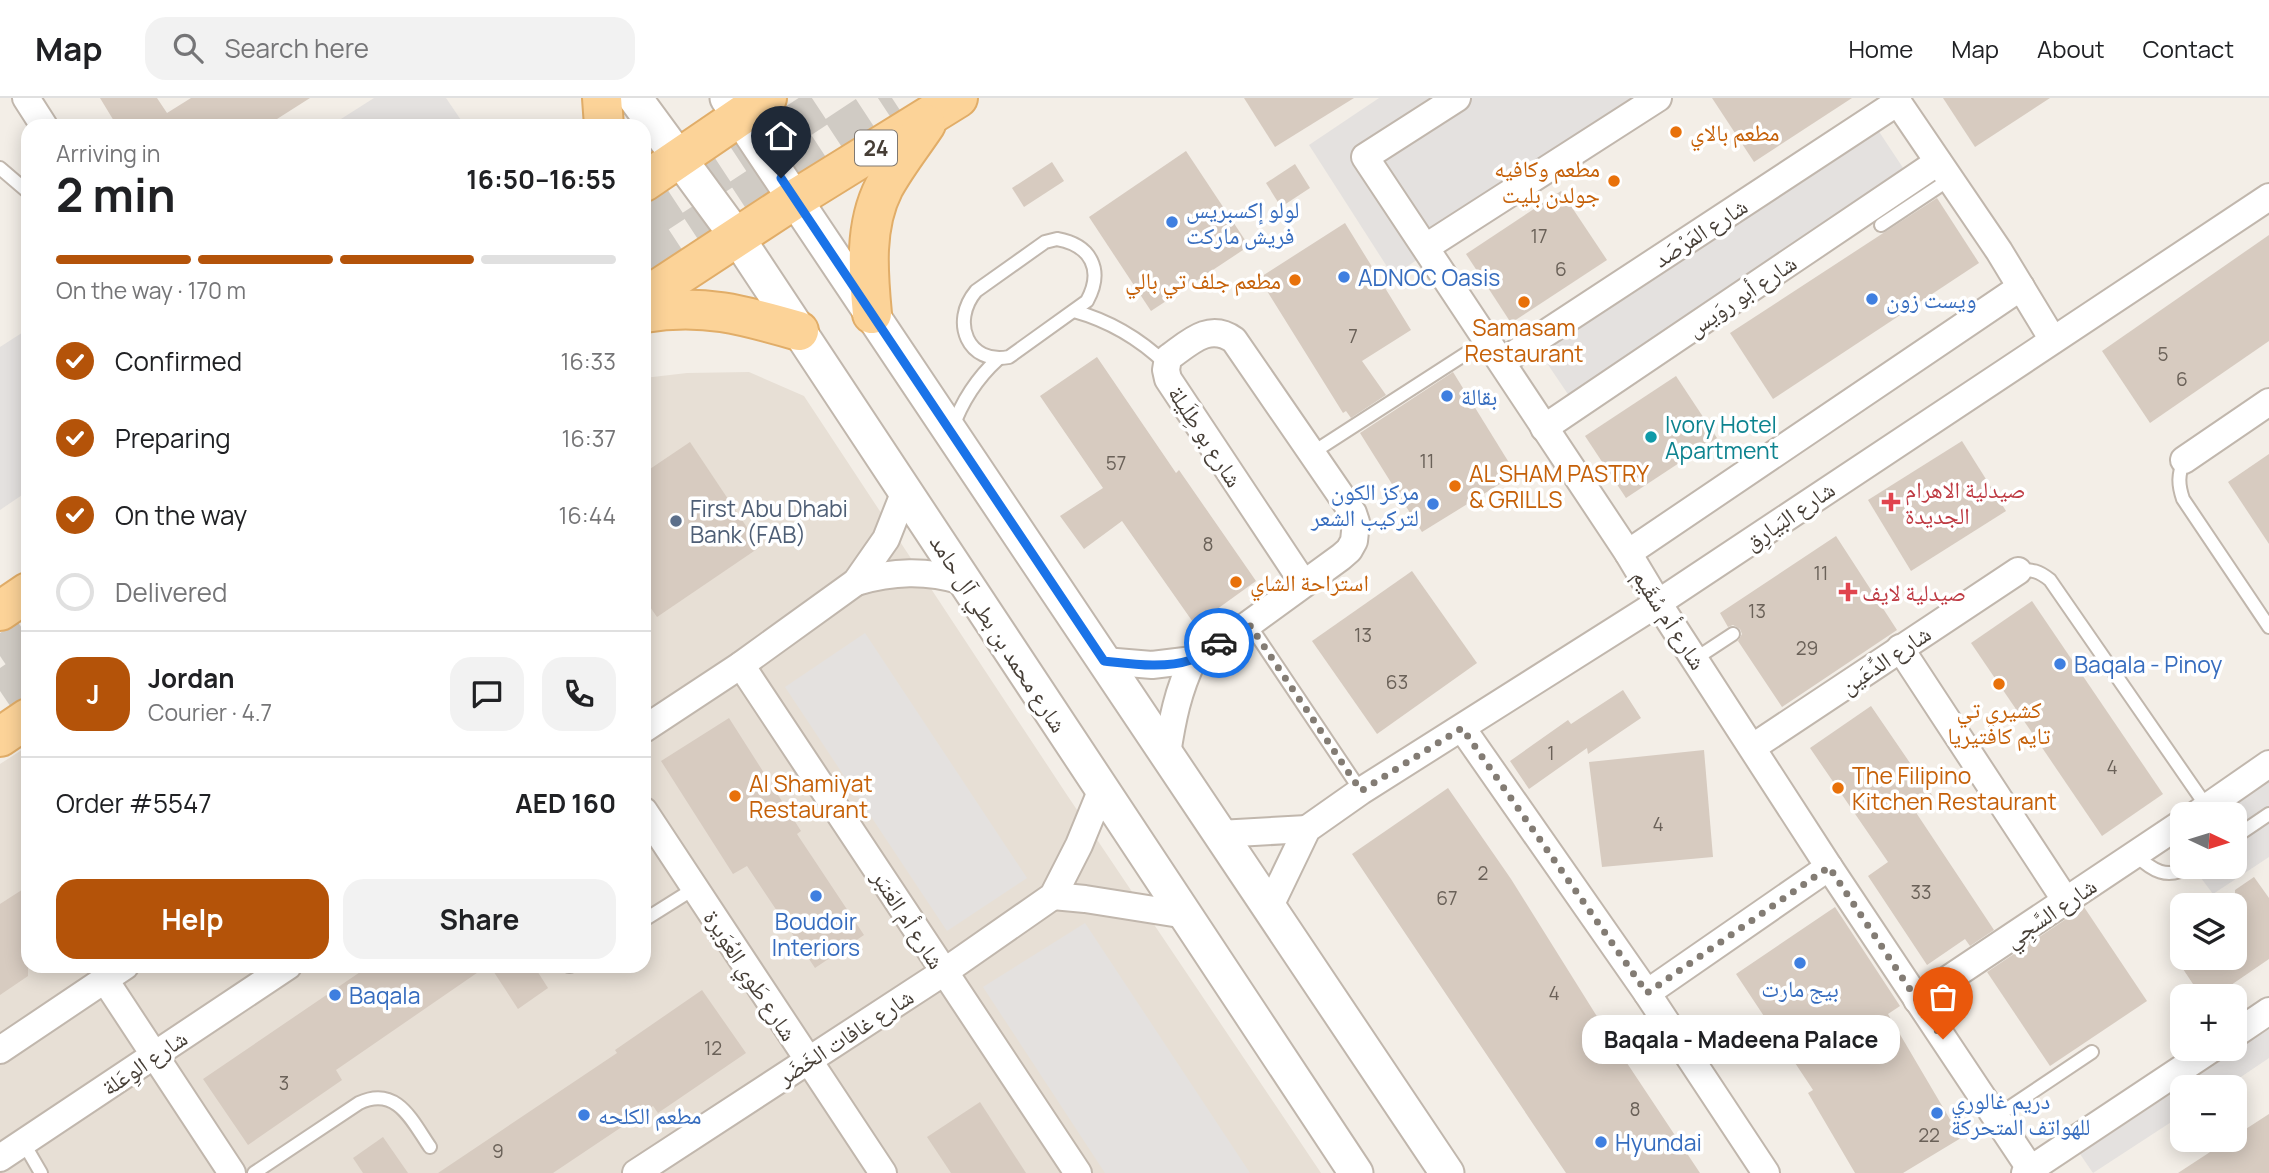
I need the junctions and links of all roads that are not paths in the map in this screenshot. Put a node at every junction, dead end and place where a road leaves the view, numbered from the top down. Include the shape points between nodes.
1 (26, 98) edge
2 (603, 98) edge
3 (635, 98) edge
4 (1457, 98) edge
5 (1658, 98) edge
6 (1897, 100) edge
7 (745, 104) edge
8 (946, 106) edge
9 (40, 119) edge
10 (604, 119) edge
11 (650, 119) edge
12 (651, 120) edge
13 (679, 159) junction
14 (0, 168) edge
15 (1944, 171) junction
16 (651, 177) edge
17 (21, 186) edge
18 (2269, 197) edge
19 (795, 199) junction
20 (1881, 225) dead end
21 (737, 237) junction
22 (1426, 247) junction
23 (2021, 286) junction
24 (651, 293) edge
25 (1074, 311) junction
26 (651, 312) edge
27 (872, 314) junction
28 (799, 331) junction
29 (2053, 340) junction
30 (1494, 351) junction
31 (998, 359) junction
32 (1167, 364) junction
33 (2269, 402) edge
34 (1544, 428) junction
35 (951, 432) junction
36 (1312, 453) junction
37 (2184, 460) joint
38 (905, 491) junction
39 (1628, 553) junction
40 (2018, 571) joint
41 (963, 581) junction
42 (856, 582) junction
43 (1304, 584) junction
44 (21, 597) edge
45 (1658, 603) junction
46 (0, 611) edge
47 (1249, 624) junction
48 (2269, 627) edge
49 (1733, 634) dead end
50 (1900, 648) junction
51 (1193, 660) junction
52 (1695, 660) junction
53 (1104, 661) junction
54 (741, 665) junction
55 (21, 723) edge
56 (651, 724) edge
57 (1462, 728) junction
58 (0, 737) edge
59 (1753, 747) junction
60 (1167, 754) junction
61 (2269, 764) edge
62 (1102, 789) junction
63 (1361, 791) junction
64 (2197, 802) edge
65 (2214, 802) edge
66 (2269, 814) edge
67 (651, 822) edge
68 (1307, 829) junction
69 (2247, 829) edge
70 (2170, 831) edge
71 (1219, 834) junction
72 (2134, 855) junction
73 (1829, 867) junction
74 (2170, 874) edge
75 (695, 888) junction
76 (1053, 896) junction
77 (2066, 901) junction
78 (1269, 908) junction
79 (1186, 915) junction
80 (651, 916) edge
81 (944, 972) junction
82 (115, 973) edge
83 (278, 973) edge
84 (1647, 993) junction
85 (1917, 1000) junction
86 (2269, 1011) edge
87 (2247, 1026) edge
88 (0, 1051) edge
89 (2092, 1052) dead end
90 (155, 1055) junction
91 (807, 1059) junction
92 (2194, 1061) edge
93 (1995, 1117) junction
94 (23, 1142) junction
95 (429, 1147) dead end
96 (0, 1158) edge
97 (2030, 1172) edge
98 (41, 1173) edge
99 (232, 1173) edge
100 (254, 1173) edge
101 (636, 1173) edge
102 (883, 1173) edge
103 (1078, 1173) edge
104 (1356, 1173) edge
105 (1447, 1173) edge
106 (1766, 1173) edge

1 - 9 street
2 - 10 main road
3 - 11 street, شارع محمد بن بطي آل حامد
4 - 22 street, شارع أم سُقَيم via 1365,157
5 - 22 street
6 - 15 street
6 - 30 street, شارع المَرْصَد
7 - 13 main road
7 - 19 street
8 - 19 main road, 24
8 - 27 main road via 885,186 877,205 869,252
12 - 13 street, شارع محمد بن بطي آل حامد
13 - 16 main road
13 - 21 street, شارع محمد بن بطي آل حامد
14 - 17 lane
15 - 20 lane
15 - 23 street
15 - 34 street, شارع أبو روَيس
18 - 29 street, شارع البَيارِق
19 - 21 main road, 24
19 - 27 street
21 - 24 main road, 24
21 - 28 street, شارع محمد بن بطي آل حامد
22 - 30 street, شارع أم سُقَيم
23 - 29 street
23 - 39 street
25 - 31 lane via 1020,351
25 - 31 lane via 1093,290 1094,267 1081,247 1057,239 1045,242 976,291 963,313 962,326 974,348
25 - 32 lane via 1113,324
26 - 28 main road via 719,310
27 - 35 street
28 - 38 street, شارع محمد بن بطي آل حامد
29 - 45 street, شارع البَيارِق
30 - 34 street, شارع أم سُقَيم
30 - 36 lane
31 - 35 lane via 965,397
32 - 36 street, شارع بو طِلَيلة via 1168,358 1201,335 1227,335
32 - 43 street, شارع بو طِلَيلة via 1172,387
33 - 37 street
34 - 39 street, شارع أم سُقَيم
35 - 53 street
36 - 43 street, شارع بو طِلَيلة via 1353,513 1356,532 1349,550
37 - 48 lane via 2178,473 2183,499
38 - 41 street, شارع محمد بن بطي آل حامد
38 - 42 street via 886,540
39 - 45 street, شارع أم سُقَيم
40 - 50 street, شارع الدِّعَين
40 - 64 lane via 2030,569 2050,580
41 - 42 street via 917,572
41 - 62 street, شارع محمد بن بطي آل حامد
42 - 54 street
43 - 47 street, شارع بو طِلَيلة
44 - 46 main road
45 - 52 street, شارع أم سُقَيم
45 - 57 street, شارع البَيارِق
47 - 51 street, شارع بو طِلَيلة
47 - 63 lane
49 - 52 lane
50 - 59 street, شارع الدِّعَين
50 - 77 street
51 - 53 street, شارع بو طِلَيلة via 1152,665
51 - 60 street via 1177,699
52 - 59 street, شارع أم سُقَيم
53 - 60 street
54 - 56 street
54 - 81 street, شارع أم العَنبَر
55 - 58 main road
57 - 63 street, شارع البَيارِق
57 - 84 street
59 - 73 street, شارع أم سُقَيم
60 - 71 street
61 - 65 street
62 - 76 street, شارع غافات الخَضَر
62 - 79 street, شارع محمد بن بطي آل حامد
63 - 68 street, شارع البَيارِق
66 - 69 lane
67 - 75 street, شارع طَوِي العُوَيرة
68 - 71 street
68 - 78 street, شارع البَيارِق
70 - 72 street, شارع السَّجِي
71 - 78 street
72 - 74 lane via 2151,869
72 - 77 street, شارع السَّجِي
73 - 84 street
73 - 85 street, شارع أم سُقَيم
75 - 80 lane
75 - 91 street, شارع طَوِي العُوَيرة
76 - 79 street
76 - 81 street, شارع غافات الخَضَر
77 - 85 street, شارع السَّجِي
78 - 105 street
79 - 104 street, شارع محمد بن بطي آل حامد
81 - 91 street, شارع غافات الخَضَر
81 - 103 street, شارع أم العَنبَر
82 - 88 street
82 - 90 street
83 - 90 street, شارع الوِعَلة
84 - 106 street
85 - 93 street, شارع أم سُقَيم
86 - 87 street
89 - 93 lane
90 - 94 street, شارع الوِعَلة
90 - 99 street
91 - 101 street, شارع غافات الخَضَر
91 - 102 street, شارع طَوِي العُوَيرة
92 - 97 street
93 - 97 street, شارع أم سُقَيم
94 - 96 street, شارع الوِعَلة
94 - 98 lane
95 - 100 lane via 399,1105 375,1097

